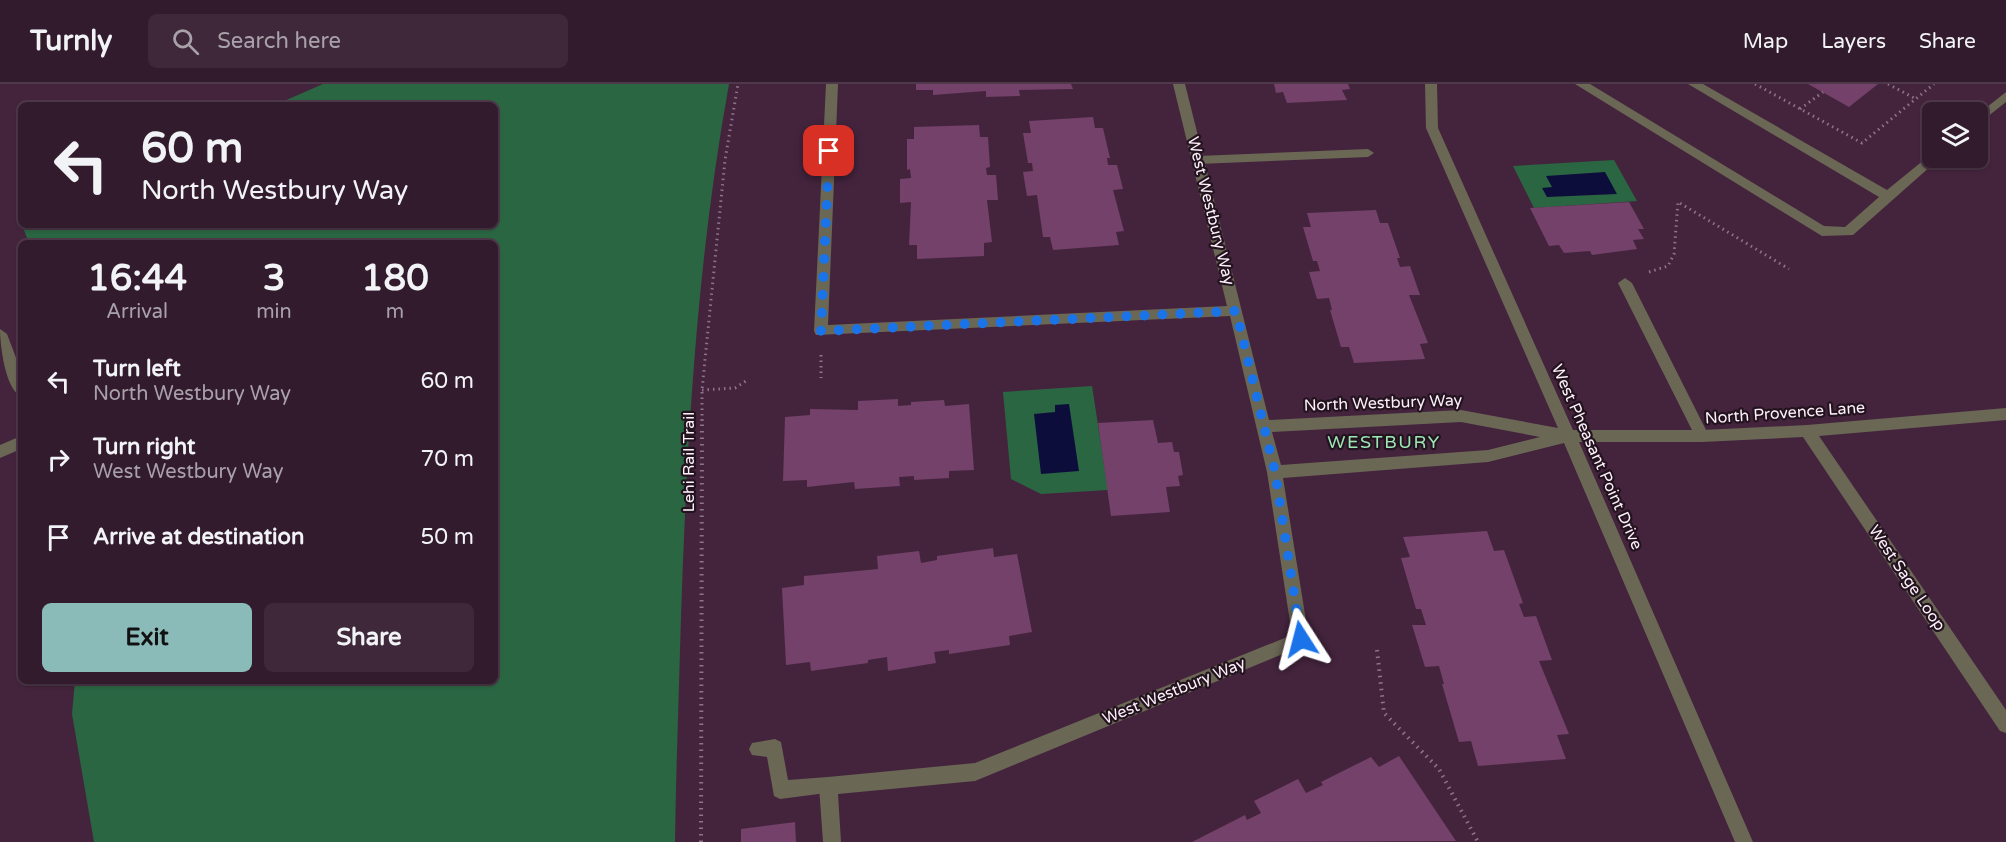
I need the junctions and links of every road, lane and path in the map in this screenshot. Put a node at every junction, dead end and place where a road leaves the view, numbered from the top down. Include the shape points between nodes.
1 (738, 84) edge
2 (832, 84) edge
3 (1179, 84) edge
4 (1431, 84) edge
5 (1581, 84) edge
6 (1694, 84) edge
7 (1755, 84) edge
8 (1888, 84) edge
9 (1934, 84) edge
10 (1823, 92) dead end
11 (2006, 96) edge
12 (1916, 99) junction
13 (1800, 109) junction
14 (1988, 112) edge
15 (1368, 153) dead end
16 (1198, 160) junction
17 (1922, 168) edge
18 (1888, 196) junction
19 (1789, 269) dead end
20 (1642, 274) dead end
21 (1625, 283) dead end
22 (1236, 311) junction
23 (0, 334) edge
24 (746, 381) dead end
25 (18, 382) edge
26 (702, 390) junction
27 (2006, 414) edge
28 (1264, 426) junction
29 (1808, 431) junction
30 (1567, 436) junction
31 (1702, 436) junction
32 (18, 443) edge
33 (0, 452) edge
34 (1275, 472) junction
35 (1377, 650) dead end
36 (2006, 725) edge
37 (758, 749) dead end
38 (828, 786) junction
39 (701, 842) edge
40 (832, 842) edge
41 (1478, 842) edge
42 (1744, 842) edge

1 - 26 path, Lehi Rail Trail via 725,160
2 - 22 street via 821,331
3 - 16 street, West Westbury Way
4 - 30 street, West Pheasant Point Drive via 1432,128
5 - 18 street via 1822,231 1848,232
6 - 18 street
7 - 13 path
8 - 12 path
9 - 12 path
10 - 13 path
11 - 14 street
12 - 13 path via 1862,143
15 - 16 street
16 - 22 street, West Westbury Way
17 - 18 street
19 - 20 path via 1678,202 1674,254 1668,266
21 - 31 street
22 - 28 street, West Westbury Way
23 - 25 street
24 - 26 path via 735,388
26 - 39 path, Lehi Rail Trail
27 - 29 street, North Provence Lane
28 - 30 street, North Westbury Way via 1461,416
28 - 34 street, West Westbury Way
29 - 31 street, North Provence Lane
29 - 36 street, West Sage Loop
30 - 31 street, North Provence Lane
30 - 34 street via 1488,456
30 - 42 street, West Pheasant Point Drive
32 - 33 street
34 - 38 street, West Westbury Way via 1301,639 975,772
35 - 41 path via 1384,713 1439,770
37 - 38 street via 775,748 780,790
38 - 40 street

